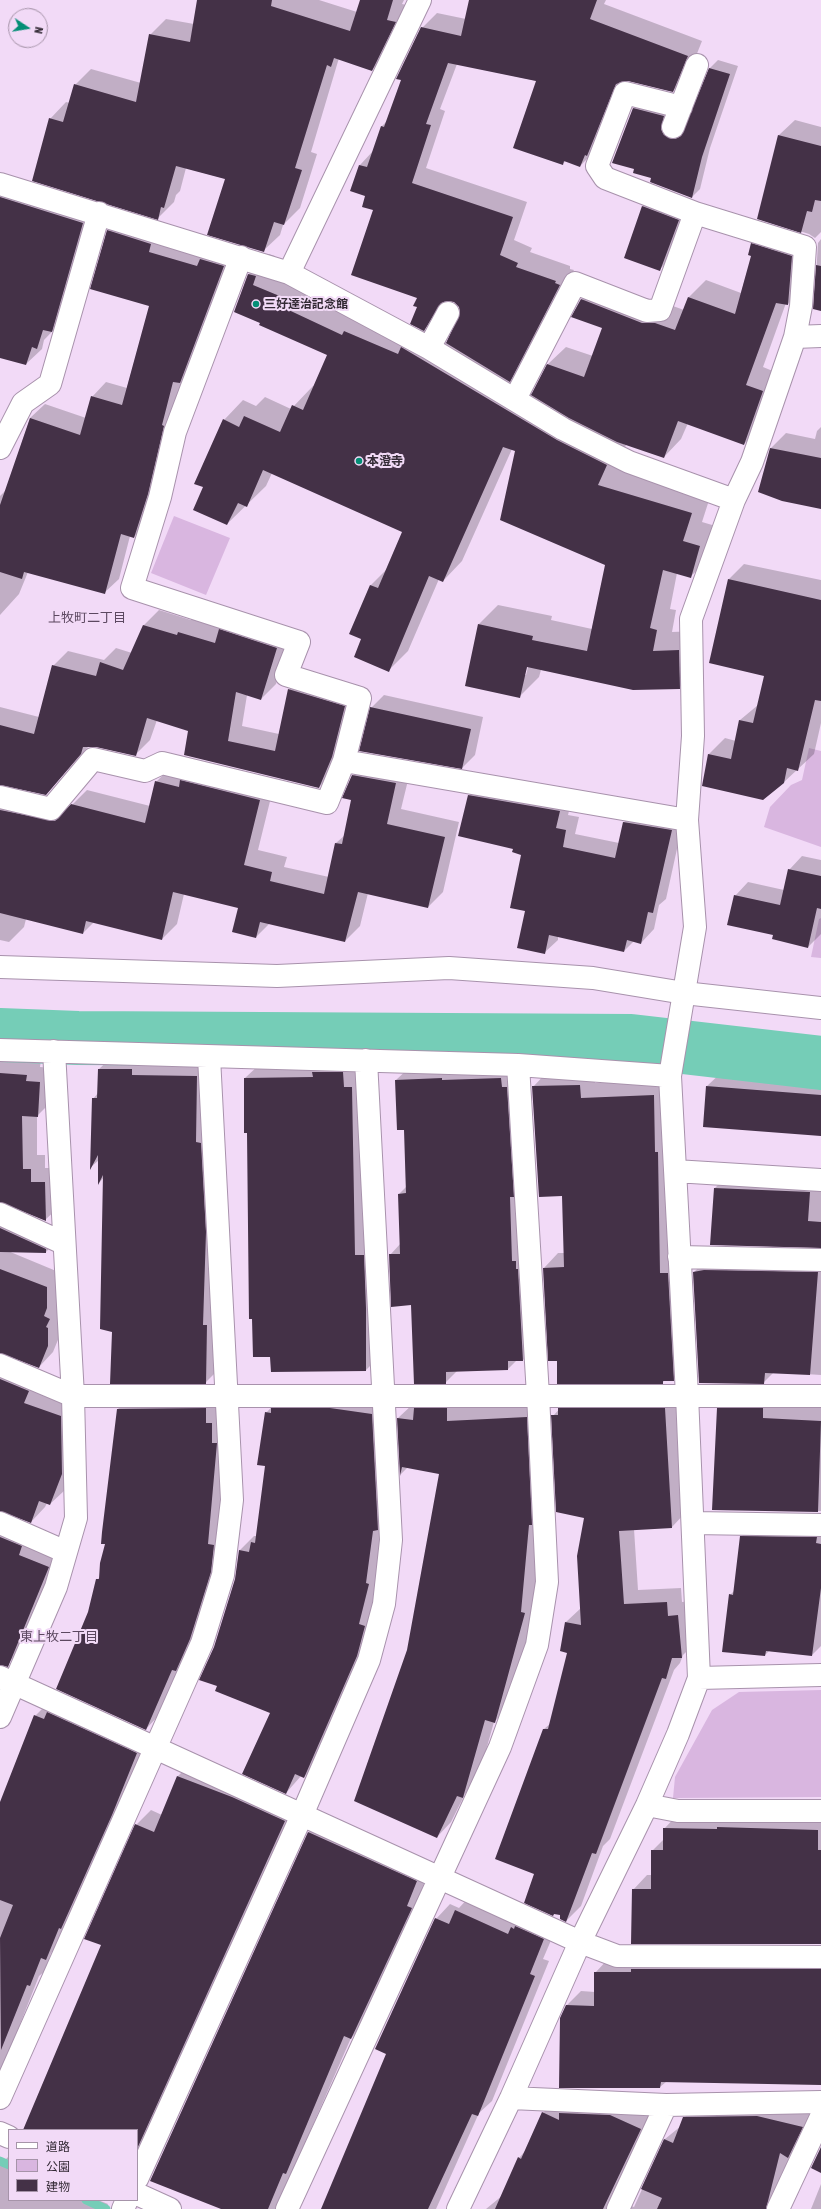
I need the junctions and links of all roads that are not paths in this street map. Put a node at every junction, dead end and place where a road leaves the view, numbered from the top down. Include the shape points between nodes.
1 (420, 0) edge
2 (697, 65) dead end
3 (0, 184) edge
4 (695, 213) junction
5 (99, 214) junction
6 (240, 257) junction
7 (288, 273) junction
8 (448, 313) dead end
9 (821, 336) edge
10 (795, 337) junction
11 (429, 348) junction
12 (515, 399) junction
13 (0, 448) edge
14 (734, 500) junction
15 (344, 761) junction
16 (0, 797) edge
17 (687, 820) junction
18 (0, 967) edge
19 (684, 993) junction
20 (821, 1008) edge
21 (0, 1050) edge
22 (54, 1051) junction
23 (209, 1057) junction
24 (366, 1060) junction
25 (518, 1065) junction
26 (670, 1076) junction
27 (675, 1171) junction
28 (821, 1180) edge
29 (0, 1214) edge
30 (64, 1243) junction
31 (679, 1257) junction
32 (821, 1260) edge
33 (0, 1365) edge
34 (227, 1395) junction
35 (385, 1395) junction
36 (538, 1395) junction
37 (687, 1395) junction
38 (73, 1396) junction
39 (821, 1396) edge
40 (0, 1523) edge
41 (692, 1523) junction
42 (821, 1525) edge
43 (66, 1552) junction
44 (821, 1675) edge
45 (699, 1678) junction
46 (8, 1681) edge
47 (0, 1717) edge
48 (155, 1748) junction
49 (647, 1805) junction
50 (821, 1811) edge
51 (302, 1815) junction
52 (439, 1878) junction
53 (580, 1942) junction
54 (821, 1957) edge
55 (0, 2098) edge
56 (511, 2098) junction
57 (821, 2102) edge
58 (666, 2105) junction
59 (821, 2117) edge
60 (138, 2177) edge
61 (138, 2194) edge
62 (170, 2209) edge
63 (287, 2209) edge
64 (458, 2209) edge
65 (618, 2209) edge
66 (778, 2209) edge

1 - 7 street
2 - 4 street via 677,117 625,93 597,166 604,178
3 - 5 street
4 - 10 street via 806,246 802,306
4 - 12 street via 660,310 647,311 575,283
5 - 6 street
5 - 13 street via 50,384 24,403
6 - 7 street
6 - 15 street via 175,432 160,497 132,588 299,642 286,675 360,698
7 - 11 street
8 - 11 street
9 - 10 street
10 - 14 street via 752,462
11 - 12 street
12 - 14 street via 563,429 629,462
14 - 17 street via 691,619 693,736
15 - 16 street via 327,803 162,763 145,771 92,759 51,809
15 - 17 street
17 - 19 street via 695,927
18 - 19 street via 277,976 449,968 593,978
19 - 20 street
19 - 26 street
21 - 22 street
22 - 23 street
22 - 30 street
23 - 24 street
23 - 34 street
24 - 25 street
24 - 35 street
25 - 26 street
25 - 36 street
26 - 27 street
27 - 28 street
27 - 31 street
29 - 30 street
30 - 38 street
31 - 32 street
31 - 37 street
33 - 38 street
34 - 35 street
34 - 38 street
34 - 48 street via 232,1500 223,1575 202,1643
35 - 36 street
35 - 51 street via 391,1540 384,1604 369,1660
36 - 37 street
36 - 52 street via 546,1582 537,1645 500,1746
37 - 39 street
37 - 41 street
38 - 43 street via 76,1518
40 - 43 street
41 - 42 street
41 - 45 street
43 - 46 street via 56,1587
44 - 45 street
45 - 49 street
46 - 47 street
46 - 48 street
48 - 51 street
48 - 55 street
49 - 50 street via 678,1811
49 - 53 street
51 - 52 street
51 - 60 street
52 - 53 street
52 - 63 street
53 - 54 street via 617,1956
53 - 56 street
56 - 58 street
56 - 64 street
57 - 58 street
58 - 65 street
59 - 66 street
61 - 62 street

